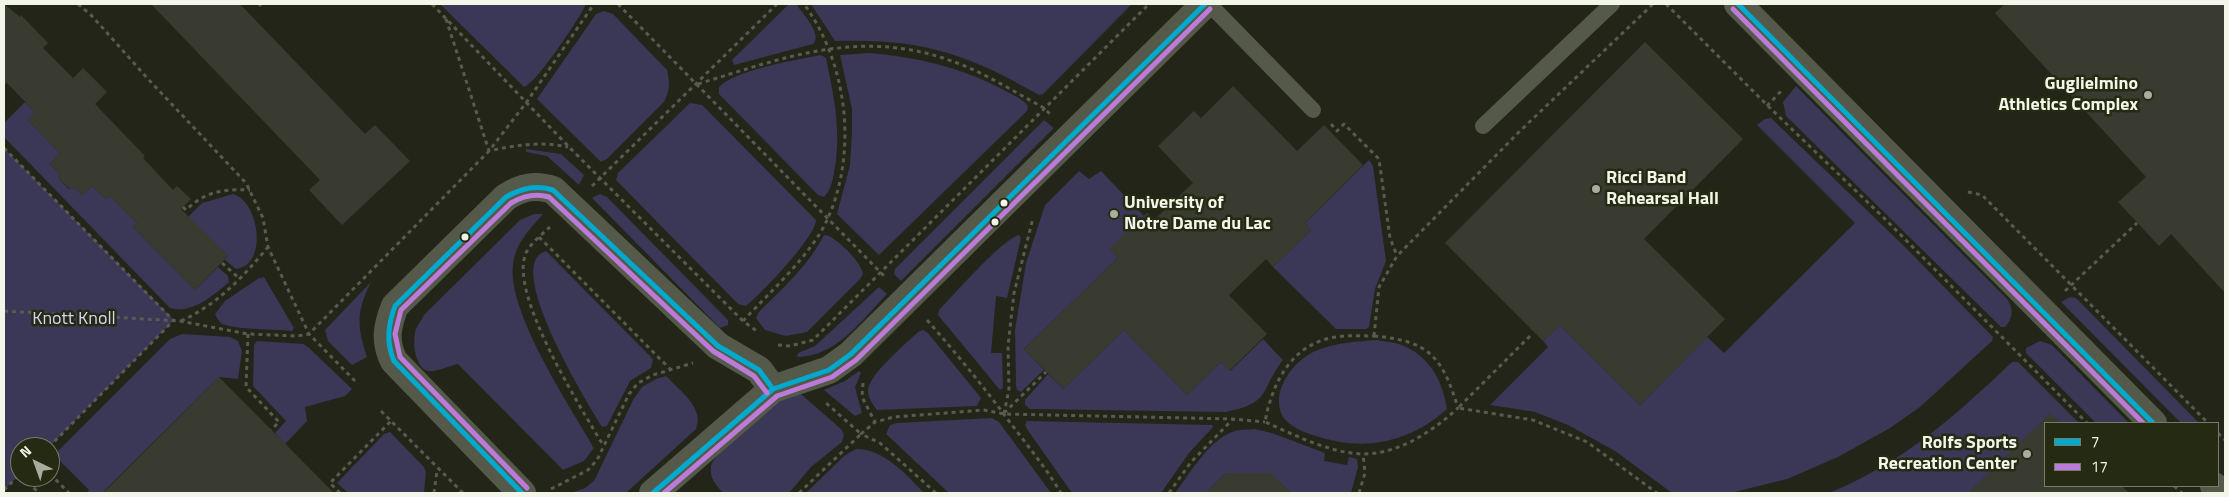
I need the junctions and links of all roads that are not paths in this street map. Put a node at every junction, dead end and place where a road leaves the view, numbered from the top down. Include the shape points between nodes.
1 (1207, 4) edge
2 (1612, 4) edge
3 (1738, 4) edge
4 (1320, 114) road end
5 (1483, 126) dead end
6 (773, 389) junction
7 (2152, 422) edge
8 (535, 492) edge
9 (653, 493) edge

1 - 4 lane
1 - 6 street via 851,354 829,370
2 - 5 lane
3 - 7 street
6 - 8 street via 759,370 718,346 553,190 539,185 515,191 395,306 386,338 394,361
6 - 9 street

